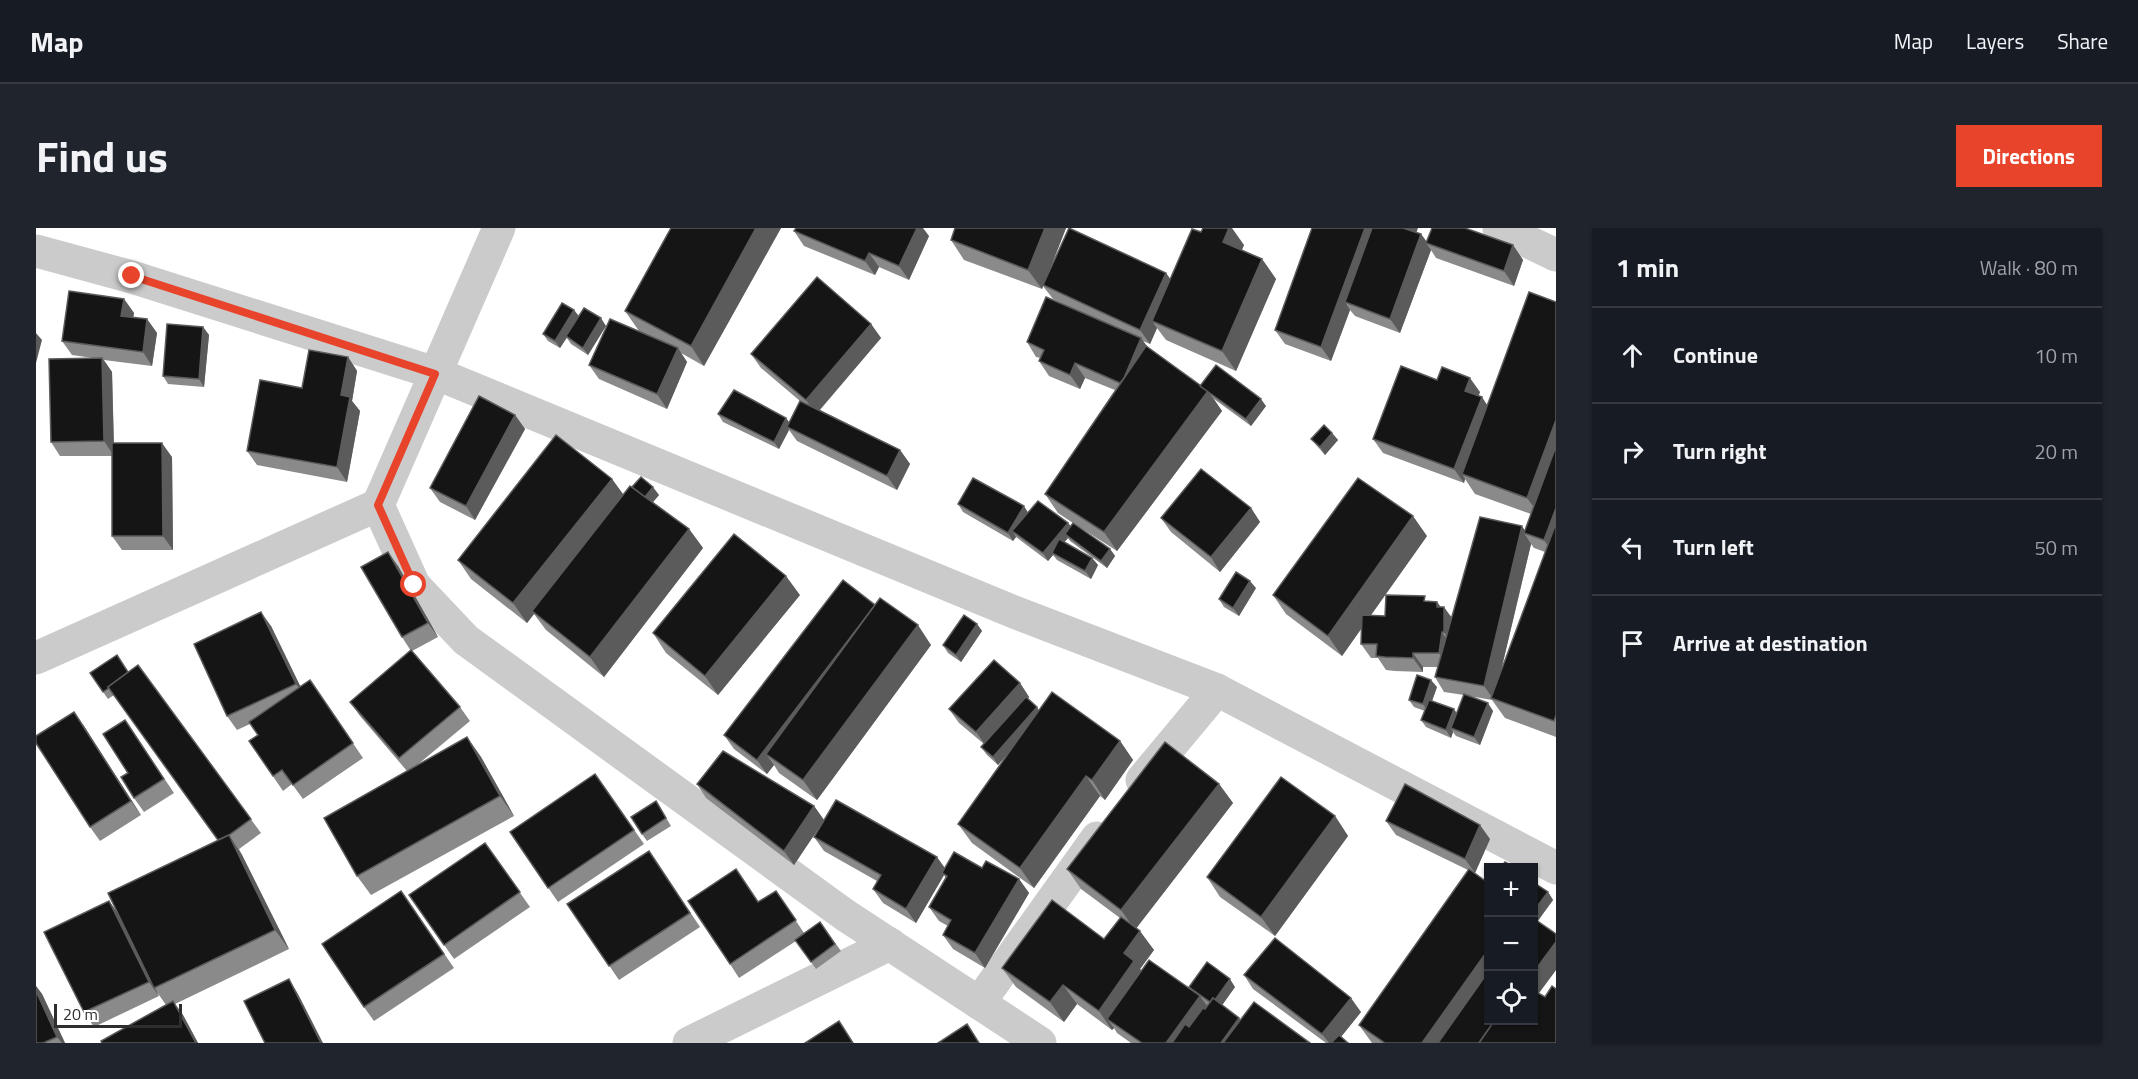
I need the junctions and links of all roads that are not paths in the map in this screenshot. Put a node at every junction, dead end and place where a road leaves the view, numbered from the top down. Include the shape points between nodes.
1 (499, 228) edge
2 (1499, 228) edge
3 (36, 250) edge
4 (1556, 255) edge
5 (435, 374) junction
6 (378, 505) junction
7 (36, 658) edge
8 (1217, 690) junction
9 (1556, 868) edge
10 (890, 944) junction
11 (979, 1003) junction
12 (689, 1043) edge
13 (1040, 1043) edge

1 - 5 street
2 - 4 street
3 - 5 street via 132,276
5 - 6 street
5 - 8 street via 1014,612
6 - 7 street
6 - 10 street via 414,585 466,640
8 - 9 street
8 - 11 street via 1118,809
10 - 11 street
10 - 12 street
11 - 13 street

